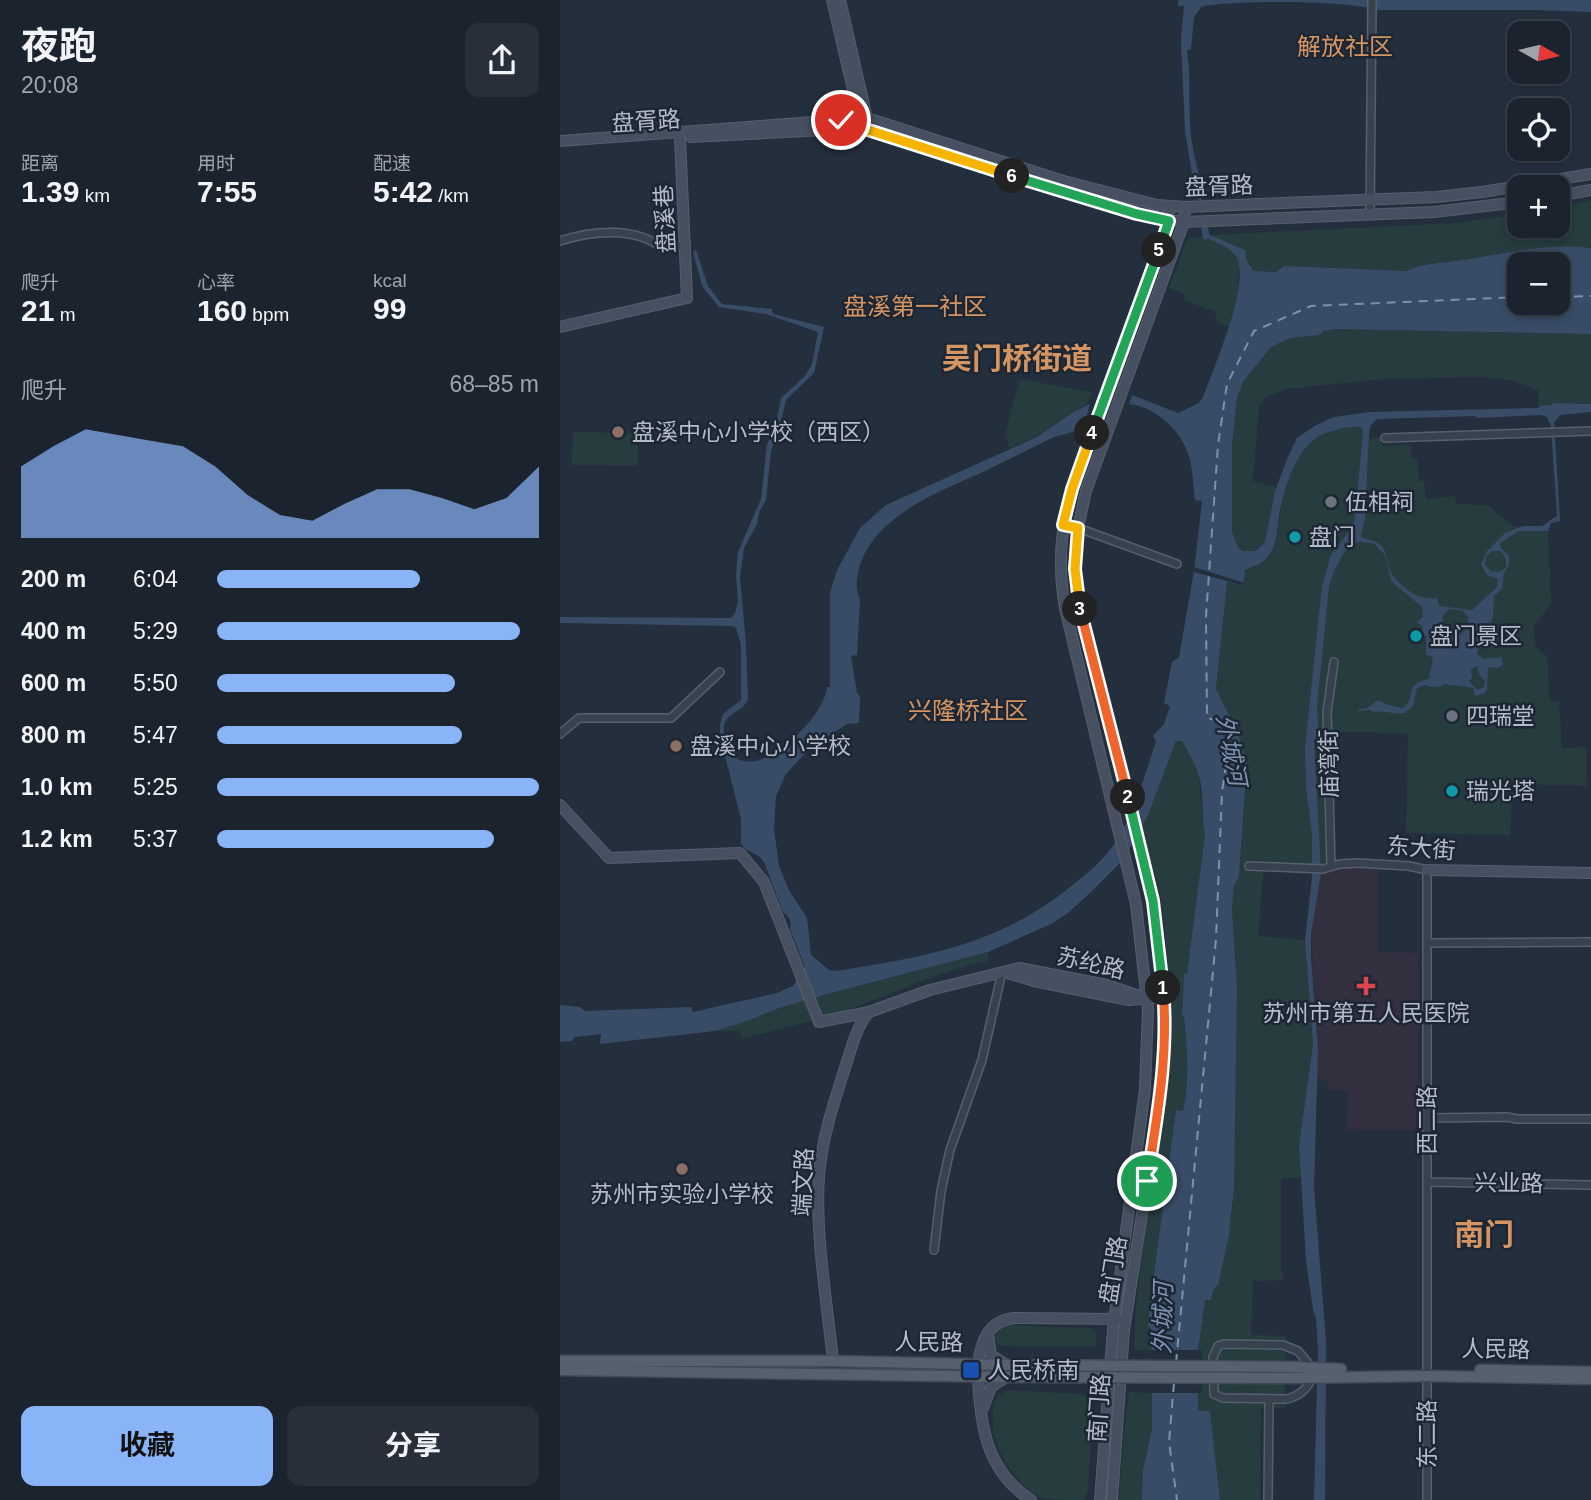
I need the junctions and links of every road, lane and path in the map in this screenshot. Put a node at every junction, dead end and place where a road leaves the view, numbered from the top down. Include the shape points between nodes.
1 (832, 0) edge
2 (841, 0) edge
3 (1372, 0) edge
4 (863, 122) junction
5 (680, 138) junction
6 (560, 144) edge
7 (1591, 176) edge
8 (1570, 180) edge
9 (1591, 188) edge
10 (1507, 191) edge
11 (1570, 191) edge
12 (1482, 192) junction
13 (1371, 200) junction
14 (1507, 202) edge
15 (1170, 207) junction
16 (1185, 207) junction
17 (1370, 215) junction
18 (1169, 221) junction
19 (1185, 222) junction
20 (560, 241) edge
21 (686, 246) junction
22 (560, 327) edge
23 (1591, 431) edge
24 (1385, 438) dead end
25 (1063, 525) junction
26 (1078, 528) junction
27 (1177, 564) dead end
28 (1334, 662) dead end
29 (720, 672) dead end
30 (560, 734) edge
31 (560, 805) edge
32 (1249, 866) dead end
33 (1327, 868) junction
34 (1427, 870) junction
35 (1591, 873) edge
36 (1591, 942) edge
37 (1428, 943) junction
38 (1002, 972) junction
39 (1164, 997) junction
40 (1148, 999) junction
41 (869, 1012) junction
42 (1427, 1118) junction
43 (1591, 1119) edge
44 (1427, 1182) junction
45 (1591, 1185) edge
46 (934, 1250) dead end
47 (1119, 1319) junction
48 (990, 1328) junction
49 (560, 1361) edge
50 (833, 1361) junction
51 (560, 1370) edge
52 (978, 1370) junction
53 (1009, 1371) junction
54 (1427, 1372) junction
55 (1591, 1372) edge
56 (1312, 1373) junction
57 (1591, 1379) edge
58 (1269, 1400) junction
59 (981, 1419) junction
60 (1031, 1500) edge
61 (1100, 1500) edge
62 (1112, 1500) edge
63 (1268, 1500) edge
64 (1427, 1500) edge

1 - 4 main road
2 - 4 main road
3 - 13 street
4 - 5 main road, 盘胥路
4 - 6 main road, 盘胥路
4 - 15 main road, 盘胥路
4 - 18 main road, 盘胥路 via 1054,190
5 - 6 main road, 盘胥路
5 - 21 main road, 盘溪巷
7 - 8 main road
7 - 12 main road, 盘胥路
9 - 11 main road
10 - 12 main road
12 - 13 main road, 盘胥路
13 - 16 main road, 盘胥路
13 - 17 street
14 - 17 main road, 盘胥路
15 - 16 main road, 盘胥路
15 - 18 main road, 盘门路
16 - 19 main road, 盘门路
17 - 19 main road, 盘胥路
18 - 19 main road, 盘胥路
18 - 25 main road, 盘门路 via 1075,479
19 - 26 main road, 盘门路 via 1086,491
20 - 21 street via 608,233 652,239 662,248
21 - 22 main road, 盘溪巷 via 687,298
23 - 24 street
25 - 26 street
25 - 40 main road, 盘门路 via 1065,608 1129,873
26 - 27 street
26 - 39 main road, 盘门路 via 1078,601 1141,845 1157,923
28 - 33 street, 庙湾街 via 1327,712
29 - 30 street via 671,718 579,718
31 - 41 main road, 苏纶路 via 609,858 740,853 764,882 819,1022
32 - 33 street, 东大街
33 - 34 street, 东大街 via 1354,863
34 - 35 main road, 东大街
34 - 37 street, 西二路
36 - 37 street
37 - 42 street, 西二路
38 - 40 main road, 苏纶路 via 1129,1000
38 - 41 main road, 苏纶路
38 - 46 street via 982,1060 950,1150
39 - 40 main road, 苏纶路
39 - 47 main road, 盘门路 via 1161,1087
40 - 47 main road, 盘门路 via 1145,1089
41 - 50 main road, 端文路 via 835,1100 819,1172
42 - 43 street
42 - 44 street, 西二路
44 - 45 street, 兴业路
44 - 54 street, 西二路
47 - 48 main road via 1014,1318
47 - 61 main road, 南门路
47 - 62 main road, 南门路
48 - 52 main road
48 - 53 main road via 991,1355
49 - 50 main road, 人民路
50 - 52 main road, 人民路
51 - 52 main road, 人民路
52 - 53 main road, 人民路
52 - 59 main road
53 - 56 main road, 人民路, bridge
53 - 59 main road via 991,1387
54 - 55 main road, 人民路
54 - 56 main road, 人民路
54 - 57 main road, 人民路
54 - 64 street, 东二路
56 - 58 street via 1309,1385 1295,1397
56 - 58 street via 1298,1351 1283,1345 1218,1346 1213,1357 1216,1397
58 - 63 street
59 - 60 main road via 995,1464 1010,1484

